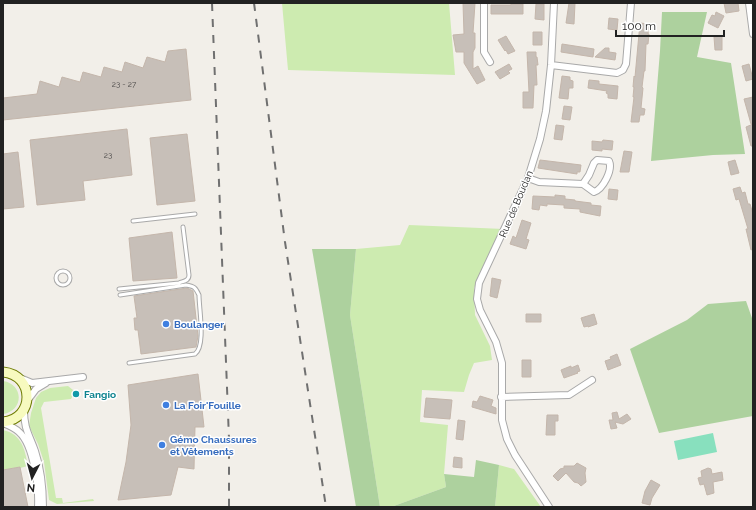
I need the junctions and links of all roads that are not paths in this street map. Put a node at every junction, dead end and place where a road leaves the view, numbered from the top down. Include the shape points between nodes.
1 (484, 3) edge
2 (554, 3) edge
3 (632, 3) edge
4 (749, 3) edge
5 (753, 34) edge
6 (490, 62) dead end
7 (551, 64) junction
8 (528, 178) junction
9 (583, 184) junction
10 (195, 214) dead end
11 (133, 221) dead end
12 (182, 227) dead end
13 (58, 273) joint
14 (119, 289) dead end
15 (120, 295) dead end
16 (129, 363) dead end
17 (3, 372) edge
18 (18, 377) junction
19 (83, 378) dead end
20 (61, 380) junction
21 (592, 380) dead end
22 (501, 397) junction
23 (26, 405) junction
24 (3, 423) edge
25 (38, 507) edge
26 (43, 507) edge
27 (549, 507) edge

1 - 6 street via 484,52
2 - 7 street, Rue de Boudan
3 - 7 street via 626,64 623,70 617,73
4 - 5 street
7 - 8 street, Rue de Boudan via 546,111
8 - 9 street via 539,182
8 - 22 street, Rue de Boudan via 479,283 477,298 502,363
9 - 9 street via 594,192 598,191 610,170 609,162 597,160
10 - 11 lane
12 - 14 lane via 189,278 186,281
13 - 13 lane via 58,283 67,284 70,279 68,273 62,270
15 - 16 lane via 186,285 196,289 199,295 202,342 195,354
17 - 18 street
18 - 20 street via 32,382
18 - 23 street via 26,388
19 - 20 street
20 - 23 street via 45,383 36,389
21 - 22 street via 569,395
22 - 27 street, Rue de Boudan via 502,420 507,439
23 - 24 street via 16,418
23 - 26 street via 25,427 35,452 42,481
24 - 25 street via 24,437 37,481

